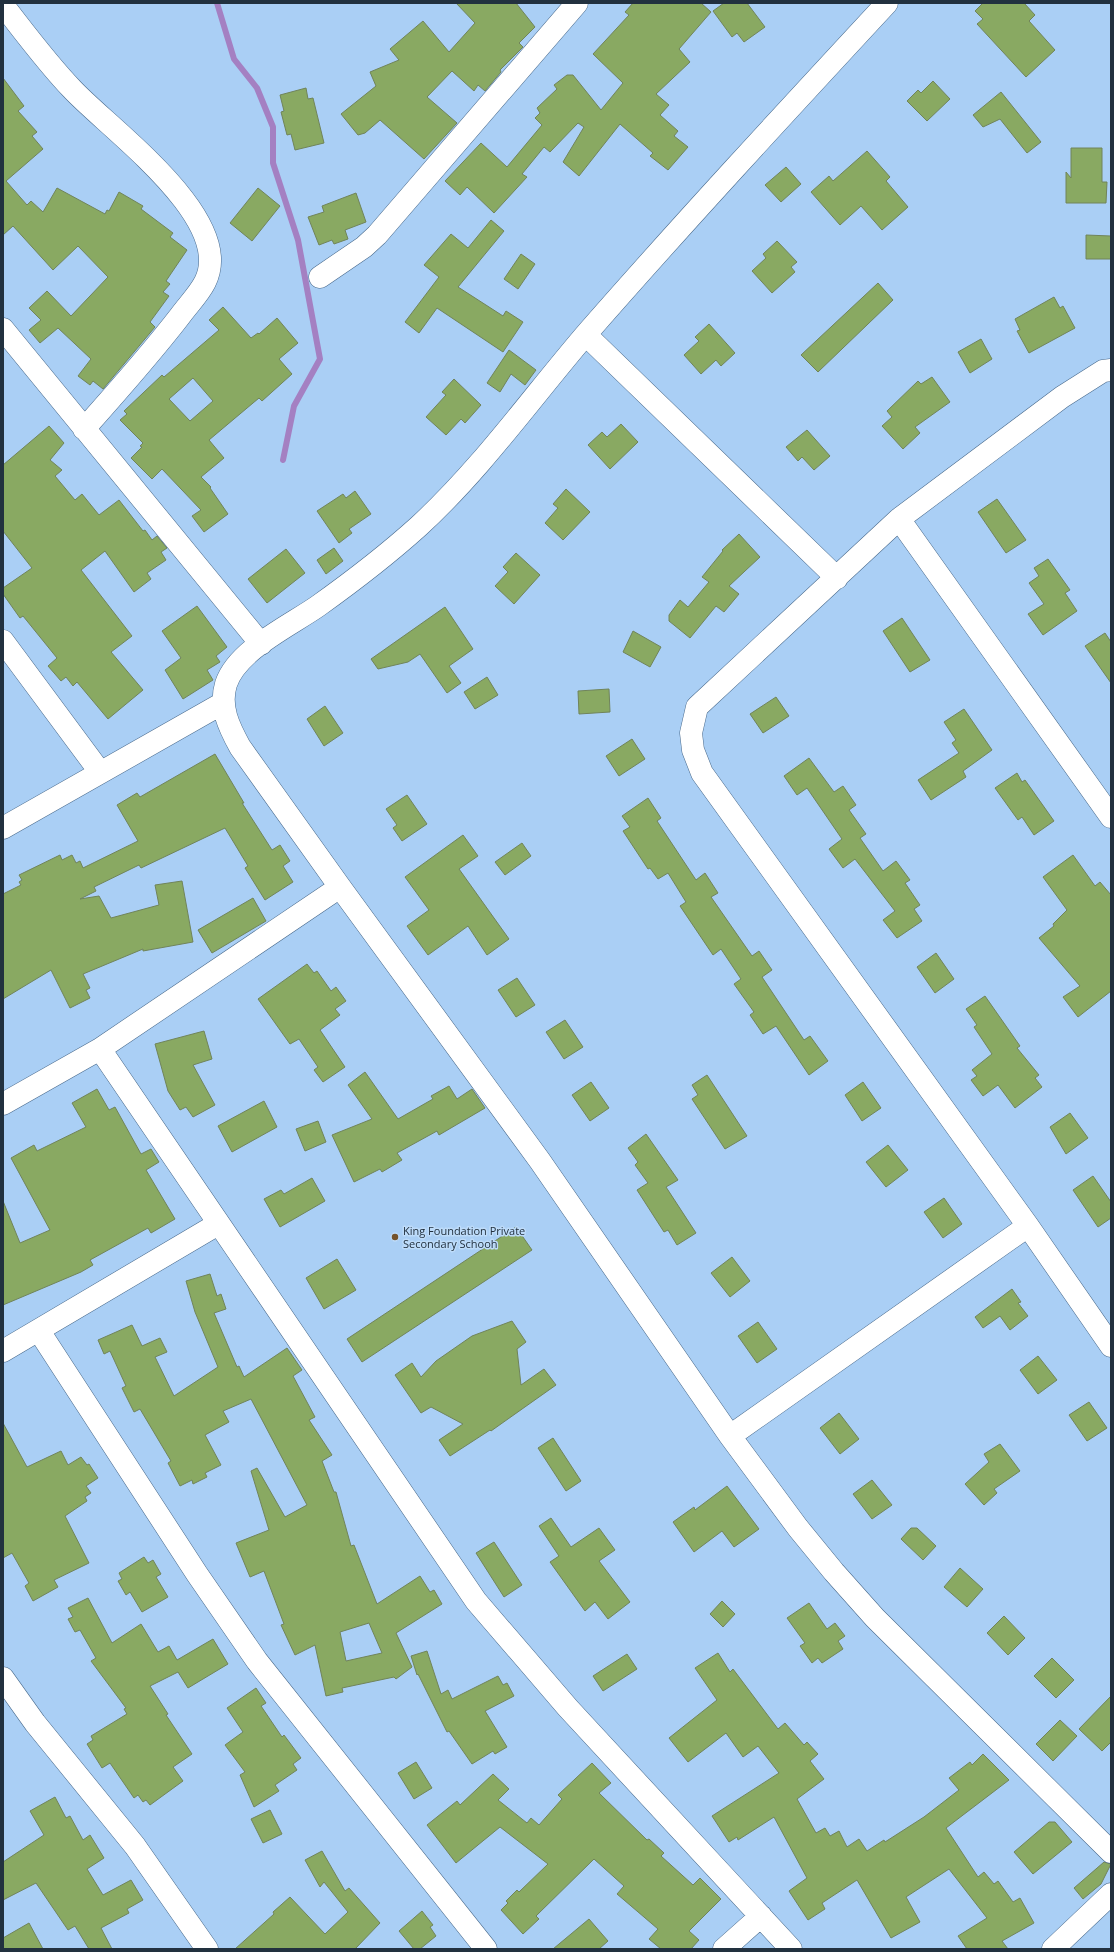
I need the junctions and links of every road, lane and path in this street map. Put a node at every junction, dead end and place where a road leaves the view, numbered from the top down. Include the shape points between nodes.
1 (577, 3) edge
2 (887, 3) edge
3 (3, 5) edge
4 (320, 277) dead end
5 (3, 329) edge
6 (586, 335) junction
7 (1111, 370) edge
8 (84, 429) junction
9 (899, 519) junction
10 (837, 578) junction
11 (3, 641) edge
12 (262, 644) junction
13 (223, 703) junction
14 (100, 772) junction
15 (1111, 817) edge
16 (3, 828) edge
17 (340, 887) junction
18 (100, 1049) junction
19 (3, 1104) edge
20 (218, 1224) junction
21 (1028, 1226) junction
22 (39, 1331) junction
23 (1111, 1346) edge
24 (3, 1351) edge
25 (730, 1436) junction
26 (3, 1678) edge
27 (1111, 1852) edge
28 (1111, 1894) edge
29 (761, 1916) junction
30 (207, 1949) edge
31 (486, 1949) edge
32 (724, 1949) edge
33 (791, 1949) edge
34 (1053, 1949) edge

1 - 4 street via 377,235 358,252
2 - 6 street via 730,171
3 - 8 street via 72,90 182,197 194,214 210,250 210,266 205,282 153,351
5 - 8 street
6 - 10 street
6 - 12 street via 461,484 418,526 319,605
7 - 9 street via 1103,371 1062,397
8 - 12 street
9 - 10 street
9 - 15 street
10 - 21 street via 698,708 691,733 693,750 702,773
11 - 14 street
12 - 13 street via 240,661 226,682
13 - 14 street
13 - 17 street via 228,726 240,747
14 - 16 street
17 - 18 street
17 - 25 street via 540,1161
18 - 19 street
18 - 20 street
20 - 22 street
20 - 29 street via 476,1601 568,1708
21 - 23 street
21 - 25 street
22 - 24 street
22 - 31 street via 197,1574 257,1661
25 - 27 street via 798,1528 870,1612
26 - 30 street via 35,1723 135,1846
28 - 34 street
29 - 32 street
29 - 33 street

